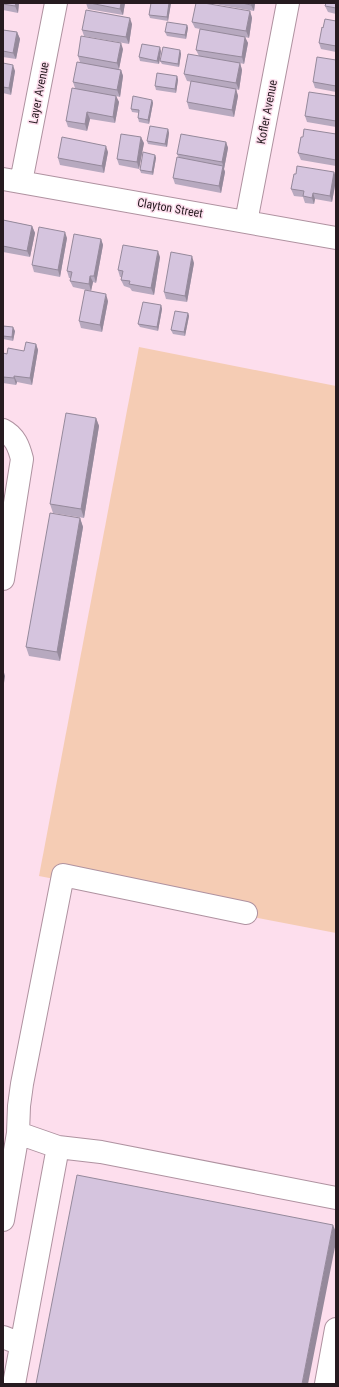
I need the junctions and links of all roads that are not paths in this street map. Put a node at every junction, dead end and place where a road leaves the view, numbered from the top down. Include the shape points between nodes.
1 (56, 3) edge
2 (288, 3) edge
3 (12, 181) edge
4 (246, 222) junction
5 (336, 238) edge
6 (3, 430) edge
7 (3, 579) edge
8 (246, 913) dead end
9 (18, 1133) junction
10 (58, 1147) junction
11 (336, 1198) edge
12 (3, 1220) edge
13 (336, 1329) edge
14 (12, 1340) edge
15 (14, 1384) edge
16 (326, 1384) edge

1 - 3 street, Layer Avenue
2 - 4 street, Kofler Avenue
3 - 4 street, Clayton Street
4 - 5 street, Clayton Street
6 - 7 street via 19,445 22,459
8 - 9 street via 62,875 22,1084
9 - 10 street
9 - 12 street
10 - 11 street via 101,1152
10 - 14 street
13 - 16 street
14 - 15 street

